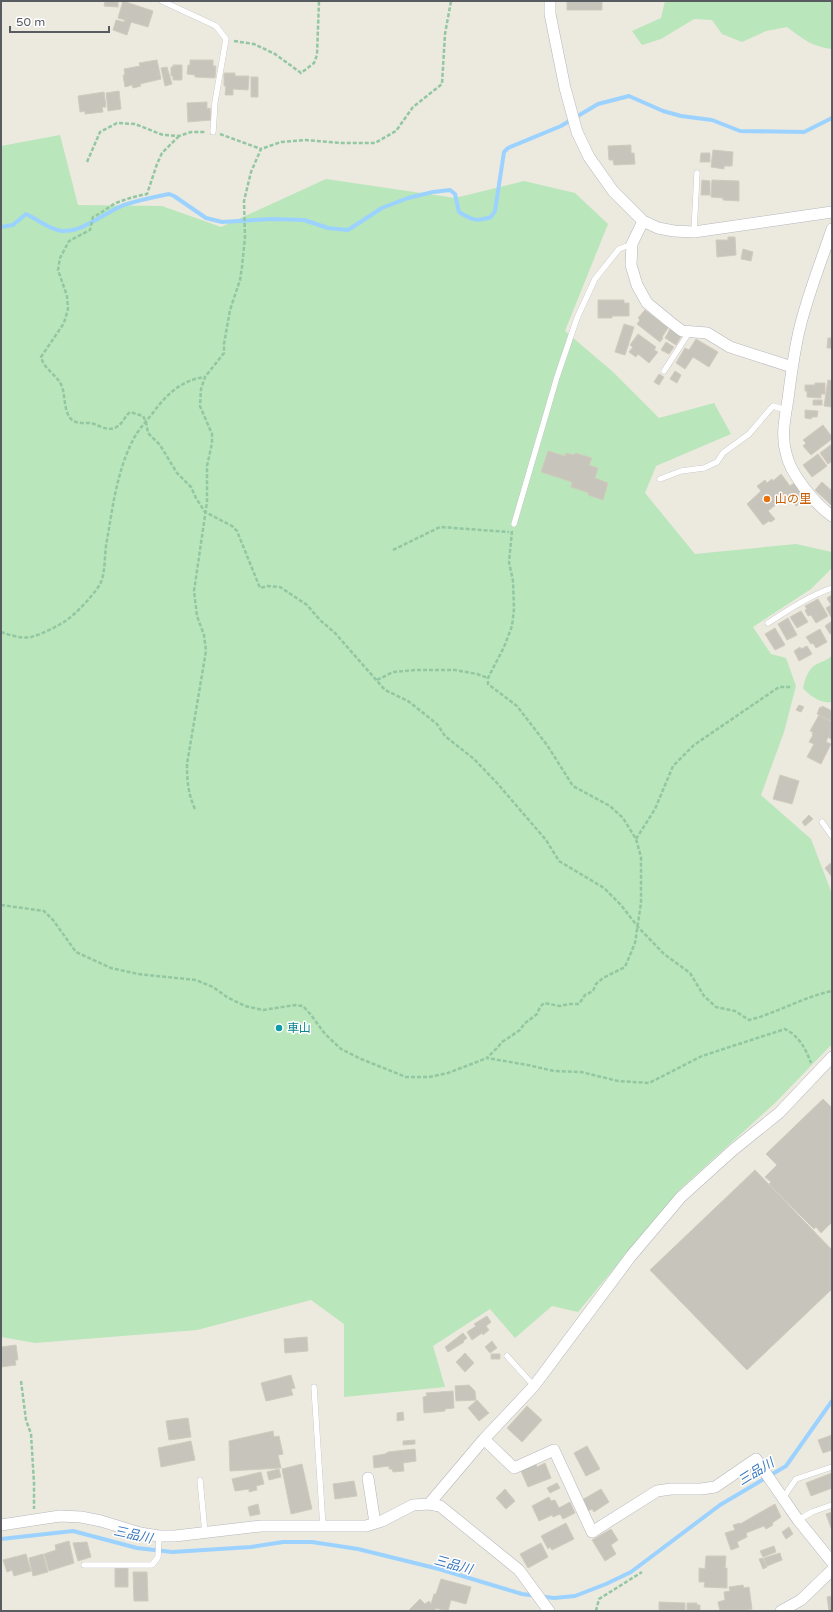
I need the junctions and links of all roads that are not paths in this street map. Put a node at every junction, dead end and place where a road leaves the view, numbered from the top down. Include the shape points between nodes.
1 (162, 1) edge
2 (550, 1) edge
3 (213, 132) road end
4 (697, 173) dead end
5 (832, 212) edge
6 (643, 220) junction
7 (832, 229) edge
8 (694, 232) junction
9 (632, 244) junction
10 (690, 332) junction
11 (792, 367) junction
12 (664, 371) dead end
13 (786, 410) junction
14 (660, 479) dead end
15 (832, 516) edge
16 (514, 524) road end
17 (832, 588) edge
18 (768, 623) dead end
19 (822, 822) dead end
20 (832, 836) edge
21 (832, 1057) edge
22 (507, 1356) dead end
23 (534, 1386) junction
24 (314, 1387) dead end
25 (484, 1439) junction
26 (832, 1467) edge
27 (368, 1478) dead end
28 (200, 1480) dead end
29 (783, 1498) junction
30 (429, 1504) junction
31 (832, 1504) edge
32 (798, 1520) junction
33 (375, 1523) junction
34 (1, 1525) edge
35 (323, 1527) junction
36 (205, 1533) junction
37 (159, 1539) junction
38 (832, 1562) edge
39 (84, 1565) dead end
40 (832, 1570) edge
41 (828, 1580) edge
42 (546, 1608) edge
43 (781, 1611) edge

1 - 3 lane via 216,26 226,39 215,102
2 - 6 street via 556,48 577,132 589,157 613,191
4 - 8 lane
5 - 8 street
6 - 8 street via 658,228
6 - 9 street
7 - 11 street via 809,295
9 - 10 street via 631,265 637,285 647,303 682,331
9 - 16 lane via 619,249 595,279 577,318
10 - 11 street via 707,333 730,347
10 - 12 lane
11 - 13 street
13 - 14 lane via 773,406 749,434 723,453 717,462 704,468 681,471
13 - 15 street via 783,441 786,455 809,495
17 - 18 lane
19 - 20 lane
21 - 23 street via 779,1112 681,1197 631,1256
22 - 23 lane
23 - 25 street
24 - 35 lane
25 - 29 street via 514,1468 554,1450 592,1532 657,1491 701,1490 715,1487 756,1459
25 - 30 street
26 - 29 lane via 796,1479
27 - 33 street
28 - 36 lane
29 - 32 street
30 - 33 street via 413,1505 382,1522
30 - 42 street via 440,1506 519,1570
31 - 32 lane
32 - 38 street
33 - 35 street via 366,1526
34 - 37 street via 60,1516 81,1517
35 - 36 street via 261,1526
36 - 37 street
37 - 39 lane via 158,1557 152,1565
40 - 41 street
41 - 43 street

